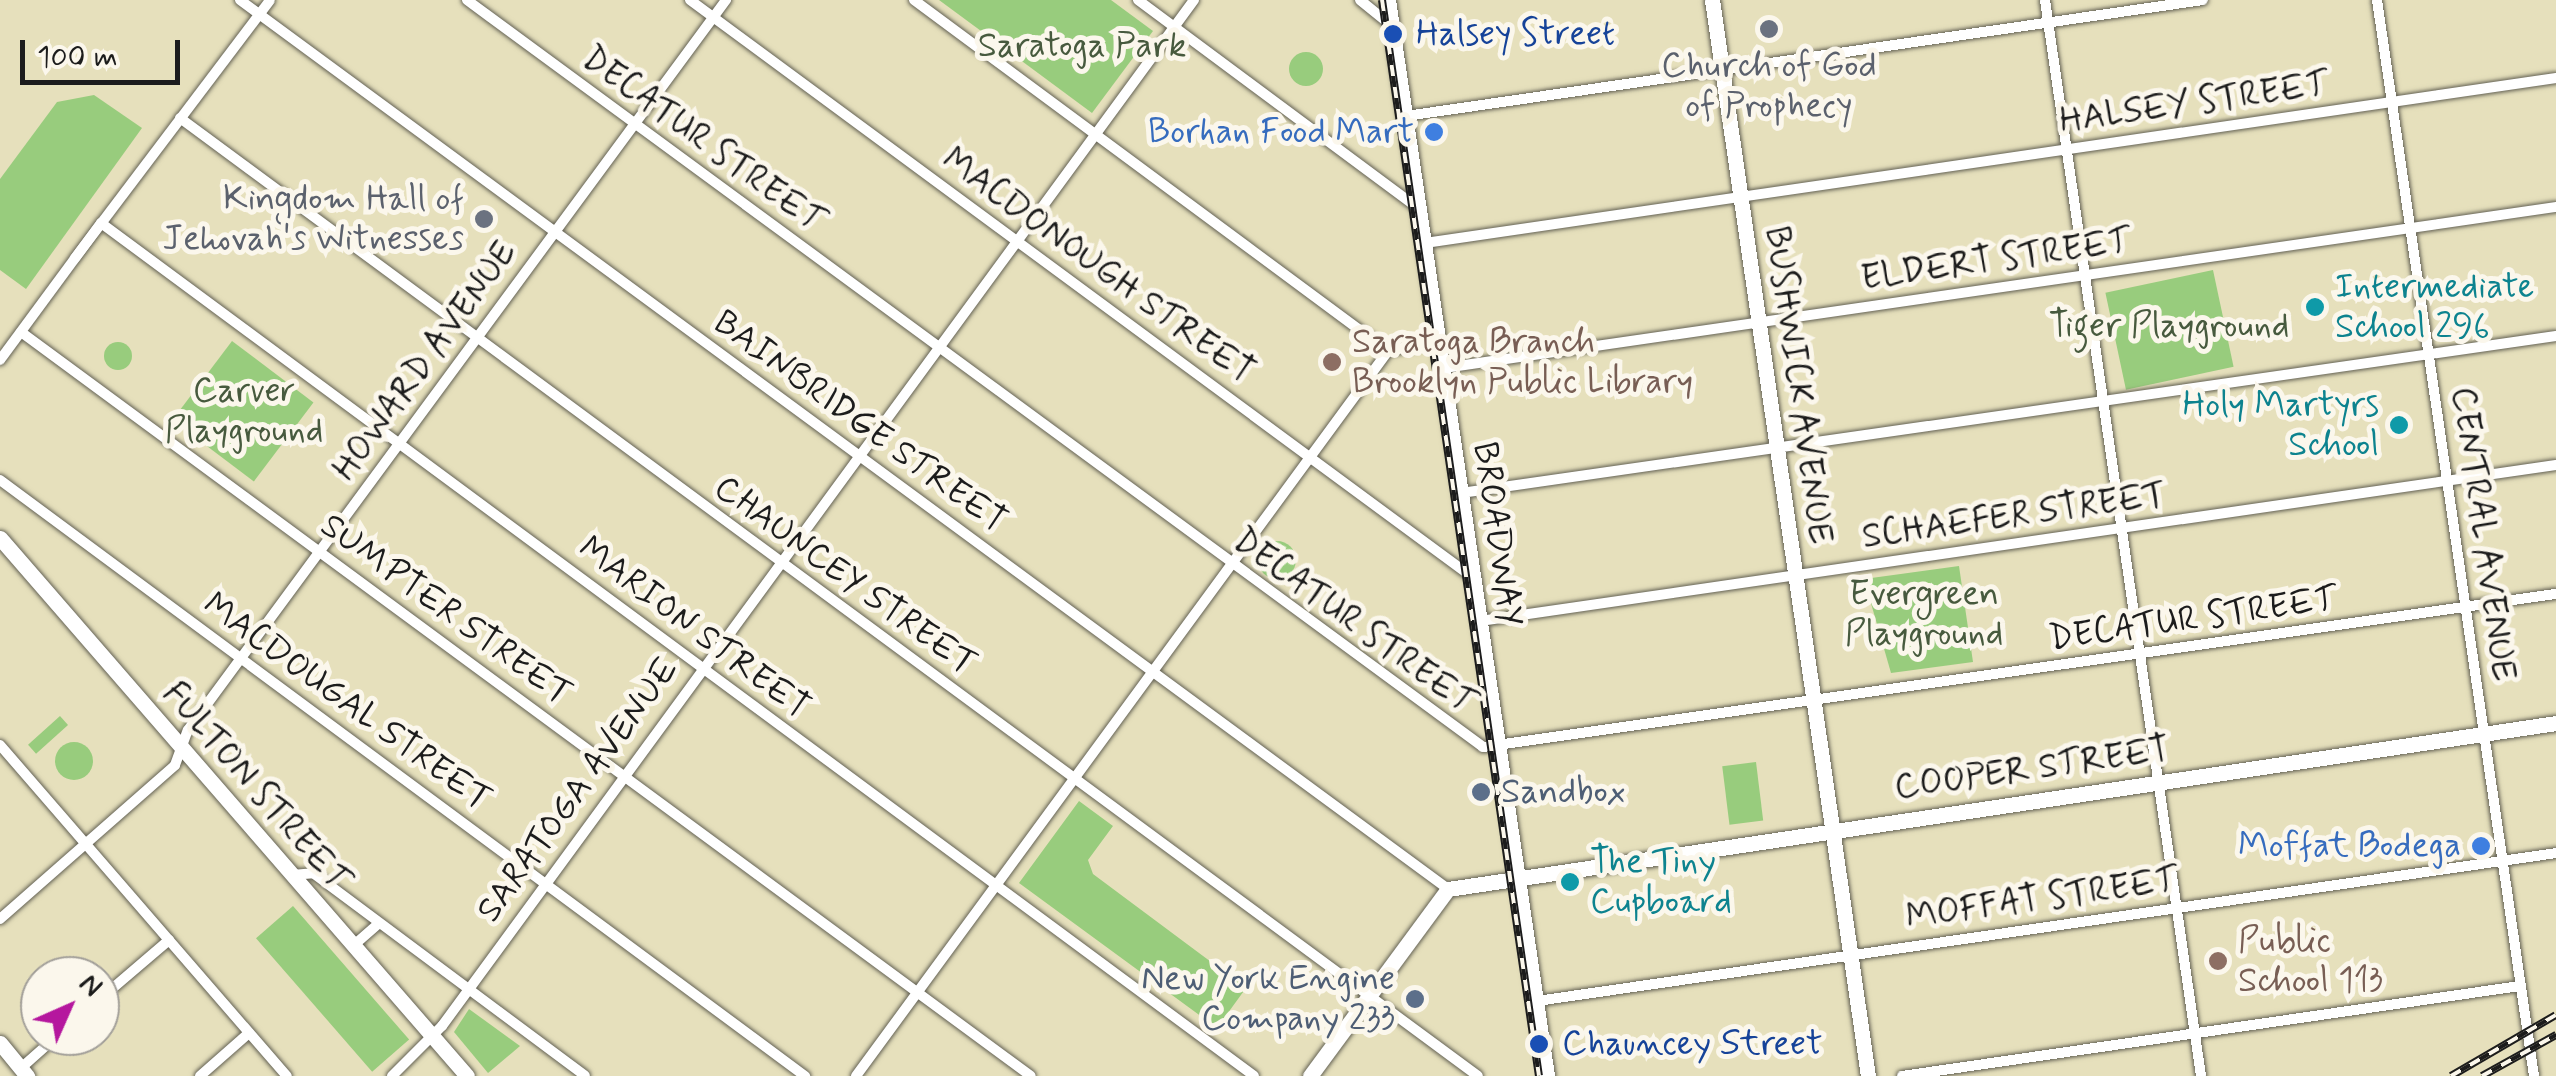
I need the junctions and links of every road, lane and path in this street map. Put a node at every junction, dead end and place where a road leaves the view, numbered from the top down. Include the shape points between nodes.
1 (240, 0) edge
2 (270, 0) edge
3 (467, 0) edge
4 (690, 0) edge
5 (726, 0) edge
6 (914, 0) edge
7 (1138, 0) edge
8 (1194, 0) edge
9 (1360, 0) edge
10 (1388, 0) edge
11 (1712, 0) edge
12 (2045, 0) edge
13 (2203, 0) edge
14 (2378, 0) edge
15 (258, 14) junction
16 (713, 17) junction
17 (2048, 23) junction
18 (1174, 27) junction
19 (1393, 27) junction
20 (1722, 70) junction
21 (2556, 78) edge
22 (2392, 102) junction
23 (1406, 116) junction
24 (180, 118) junction
25 (634, 125) junction
26 (1096, 134) junction
27 (2066, 149) junction
28 (1740, 196) junction
29 (2556, 207) edge
30 (1420, 210) junction
31 (102, 224) junction
32 (2410, 228) junction
33 (555, 231) junction
34 (1017, 241) junction
35 (1424, 242) junction
36 (2084, 275) junction
37 (1759, 322) junction
38 (21, 332) junction
39 (2556, 336) edge
40 (476, 338) junction
41 (1440, 341) junction
42 (938, 348) junction
43 (1388, 351) junction
44 (2428, 355) junction
45 (0, 360) edge
46 (1444, 368) junction
47 (2103, 402) junction
48 (399, 443) junction
49 (1777, 449) junction
50 (859, 455) junction
51 (1312, 458) junction
52 (2556, 465) edge
53 (0, 480) edge
54 (2447, 481) junction
55 (1461, 493) junction
56 (2121, 528) junction
57 (0, 538) edge
58 (319, 551) junction
59 (780, 562) junction
60 (1232, 566) junction
61 (1795, 575) junction
62 (1472, 576) junction
63 (2556, 594) edge
64 (2465, 608) junction
65 (1480, 621) junction
66 (2140, 654) junction
67 (240, 657) junction
68 (702, 669) junction
69 (1154, 672) junction
70 (1814, 701) junction
71 (2556, 723) edge
72 (2484, 734) junction
73 (181, 748) junction
74 (1496, 748) junction
75 (3, 753) edge
76 (623, 775) junction
77 (1075, 779) junction
78 (2158, 780) junction
79 (1832, 828) junction
80 (86, 844) junction
81 (2556, 852) edge
82 (2502, 860) junction
83 (292, 875) junction
84 (1517, 875) junction
85 (544, 882) junction
86 (996, 886) junction
87 (1448, 889) junction
88 (2176, 907) junction
89 (0, 918) edge
90 (379, 923) junction
91 (169, 940) junction
92 (354, 945) junction
93 (1850, 954) junction
94 (120, 982) edge
95 (2520, 986) junction
96 (466, 988) junction
97 (918, 992) junction
98 (1369, 996) junction
99 (1537, 1001) junction
100 (249, 1033) junction
101 (2194, 1034) junction
102 (433, 1036) junction
103 (0, 1044) edge
104 (24, 1072) edge
105 (200, 1076) edge
106 (287, 1076) edge
107 (392, 1076) edge
108 (467, 1076) edge
109 (584, 1076) edge
110 (806, 1076) edge
111 (856, 1076) edge
112 (1031, 1076) edge
113 (1254, 1076) edge
114 (1310, 1076) edge
115 (1478, 1076) edge
116 (1547, 1076) edge
117 (1868, 1076) edge
118 (1902, 1076) edge
119 (2201, 1076) edge
120 (2534, 1076) edge

1 - 15 street, BAINBRIDGE STREET
2 - 15 street
3 - 25 street, DECATUR STREET
4 - 16 street, MACDONOUGH STREET
5 - 16 street, HOWARD AVENUE
6 - 26 street
7 - 18 street
8 - 18 street, SARATOGA AVENUE
9 - 19 street
10 - 19 main road, BROADWAY
11 - 20 main road, BUSHWICK AVENUE
12 - 17 street
13 - 17 street
14 - 22 street, CENTRAL AVENUE
15 - 24 street
15 - 33 street, BAINBRIDGE STREET
16 - 25 street, HOWARD AVENUE
16 - 34 street, MACDONOUGH STREET
17 - 20 street
17 - 27 street
18 - 26 street, SARATOGA AVENUE
18 - 30 street
19 - 23 main road, BROADWAY
20 - 23 street
20 - 28 main road, BUSHWICK AVENUE
21 - 22 street, HALSEY STREET
22 - 27 street, HALSEY STREET
22 - 32 street, CENTRAL AVENUE
23 - 30 main road, BROADWAY
24 - 31 street
24 - 40 street, CHAUNCEY STREET
25 - 33 street, HOWARD AVENUE
25 - 42 street, DECATUR STREET
26 - 34 street, SARATOGA AVENUE
26 - 43 street
27 - 28 street, HALSEY STREET
27 - 36 street
28 - 35 street, HALSEY STREET
28 - 37 main road, BUSHWICK AVENUE
29 - 32 street, ELDERT STREET
30 - 35 main road, BROADWAY
31 - 38 street
31 - 48 street, MARION STREET
32 - 36 street, ELDERT STREET
32 - 44 street, CENTRAL AVENUE
33 - 40 street, HOWARD AVENUE
33 - 50 street, BAINBRIDGE STREET
34 - 42 street, SARATOGA AVENUE
34 - 51 street, MACDONOUGH STREET
35 - 41 main road, BROADWAY
36 - 37 street, ELDERT STREET
36 - 47 street
37 - 46 street, ELDERT STREET
37 - 49 main road, BUSHWICK AVENUE
38 - 45 street
38 - 58 street, SUMPTER STREET
39 - 44 street
40 - 48 street, HOWARD AVENUE
40 - 59 street, CHAUNCEY STREET
41 - 43 street
41 - 46 main road, BROADWAY
42 - 50 street, SARATOGA AVENUE
42 - 60 street, DECATUR STREET
43 - 51 street
44 - 47 street
44 - 54 street, CENTRAL AVENUE
46 - 55 main road, BROADWAY
47 - 49 street
47 - 56 street
48 - 58 street, HOWARD AVENUE
48 - 68 street, MARION STREET
49 - 55 street
49 - 61 main road, BUSHWICK AVENUE
50 - 59 street, SARATOGA AVENUE
50 - 69 street, BAINBRIDGE STREET
51 - 60 street
51 - 62 street, MACDONOUGH STREET
52 - 54 street, SCHAEFER STREET
53 - 67 street, MACDOUGAL STREET
54 - 56 street, SCHAEFER STREET
54 - 64 street, CENTRAL AVENUE
55 - 62 main road, BROADWAY
56 - 61 street, SCHAEFER STREET
56 - 66 street
57 - 73 main road, FULTON STREET
58 - 67 street, HOWARD AVENUE
58 - 76 street, SUMPTER STREET
59 - 68 street, SARATOGA AVENUE
59 - 77 street, CHAUNCEY STREET
60 - 69 street
60 - 74 street, DECATUR STREET via 1472,743
61 - 65 street, SCHAEFER STREET
61 - 70 main road, BUSHWICK AVENUE
62 - 65 main road, BROADWAY
63 - 64 street, DECATUR STREET
64 - 66 street, DECATUR STREET
64 - 72 street, CENTRAL AVENUE
65 - 74 main road, BROADWAY
66 - 70 street, DECATUR STREET
66 - 78 street
67 - 73 street, HOWARD AVENUE
67 - 85 street, MACDOUGAL STREET
68 - 76 street, SARATOGA AVENUE
68 - 86 street, MARION STREET
69 - 77 street
69 - 87 street, BAINBRIDGE STREET
70 - 74 street, DECATUR STREET
70 - 79 main road, BUSHWICK AVENUE
71 - 72 main road, COOPER STREET
72 - 78 main road, COOPER STREET
72 - 82 street, CENTRAL AVENUE
73 - 80 street, HOWARD AVENUE via 175,765
73 - 83 main road, FULTON STREET
74 - 84 main road, BROADWAY
75 - 80 street
76 - 85 street, SARATOGA AVENUE
76 - 97 street, SUMPTER STREET
77 - 86 street
77 - 98 street, CHAUNCEY STREET
78 - 79 main road, COOPER STREET
78 - 88 street
79 - 84 main road, COOPER STREET
79 - 93 main road, BUSHWICK AVENUE
80 - 89 street, HOWARD AVENUE
80 - 91 street
81 - 82 street, MOFFAT STREET
82 - 88 street, MOFFAT STREET
82 - 95 street, CENTRAL AVENUE
83 - 90 street via 313,873
83 - 92 main road, FULTON STREET
84 - 87 main road, COOPER STREET
84 - 99 main road, BROADWAY
85 - 96 street, SARATOGA AVENUE
85 - 110 street, MACDOUGAL STREET
86 - 97 street
86 - 113 street, MARION STREET
87 - 98 main road
88 - 93 street, MOFFAT STREET
88 - 101 street
90 - 92 street
90 - 96 street
91 - 94 street
91 - 100 street
92 - 102 main road, FULTON STREET
93 - 99 street, MOFFAT STREET
93 - 117 main road, BUSHWICK AVENUE
95 - 101 street
95 - 120 street, CENTRAL AVENUE
96 - 102 street, SARATOGA AVENUE
96 - 109 street
97 - 111 street
97 - 112 street, SUMPTER STREET
98 - 114 main road
98 - 115 street, CHAUNCEY STREET
99 - 116 main road, BROADWAY
100 - 105 street
100 - 106 street
101 - 118 street
101 - 119 street
102 - 107 street, SARATOGA AVENUE
102 - 108 main road, FULTON STREET
103 - 104 main road

